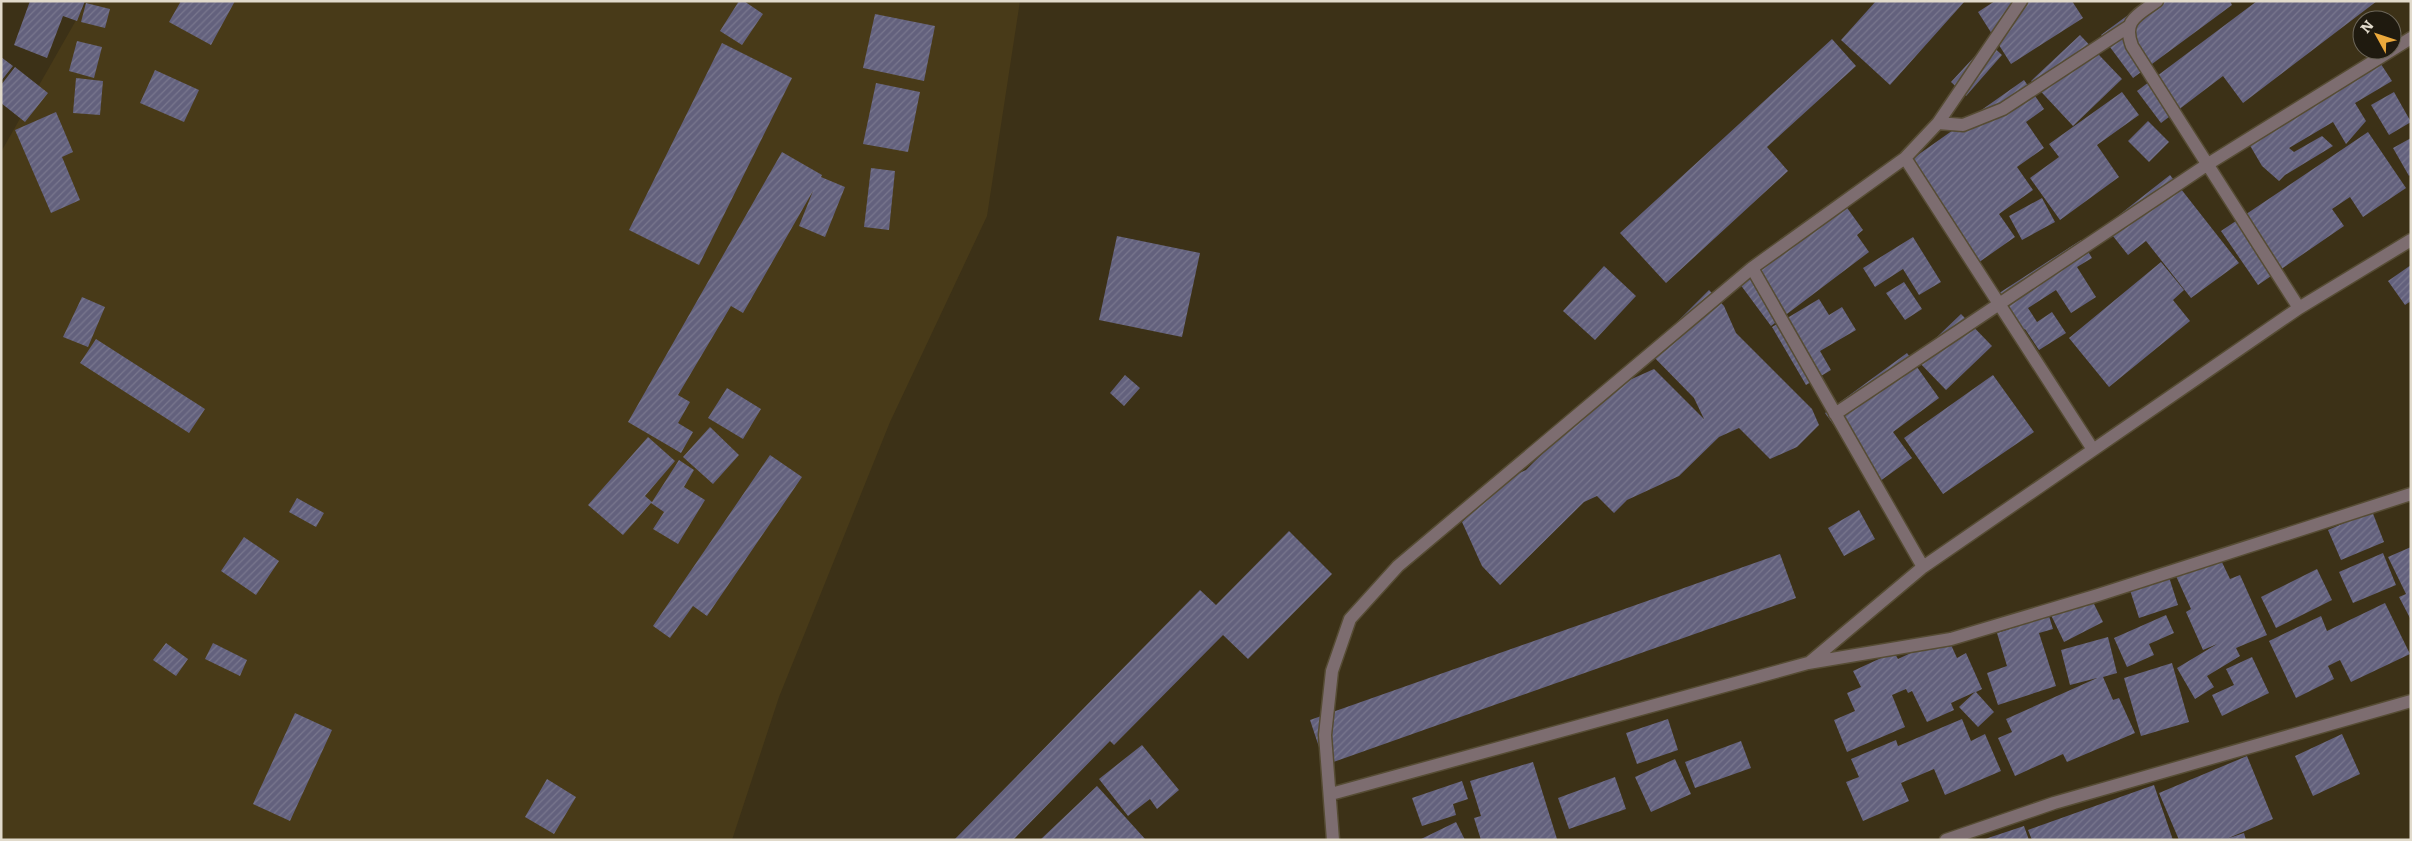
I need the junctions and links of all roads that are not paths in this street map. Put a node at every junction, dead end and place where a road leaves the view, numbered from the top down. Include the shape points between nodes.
1 (2021, 1) edge
2 (2157, 1) edge
3 (2128, 27) junction
4 (2411, 38) edge
5 (1938, 123) junction
6 (1905, 158) junction
7 (2208, 164) junction
8 (2411, 240) edge
9 (1752, 268) junction
10 (1999, 302) junction
11 (2299, 308) junction
12 (1835, 414) junction
13 (2092, 448) junction
14 (2411, 494) edge
15 (1922, 567) junction
16 (1808, 663) junction
17 (2411, 701) edge
18 (1331, 794) junction
19 (1334, 840) edge
20 (1946, 840) edge

1 - 5 street
2 - 3 street
3 - 5 street via 2003,109 1963,125
3 - 7 street via 2138,58
4 - 7 street
5 - 6 street
6 - 9 street
6 - 10 street
7 - 10 street
7 - 11 street
8 - 11 street
9 - 12 street
9 - 18 street via 1398,566 1350,619 1332,671 1325,735
10 - 12 street
10 - 13 street
11 - 13 street
12 - 15 street
13 - 15 street
14 - 16 street via 2098,595 1952,638
15 - 16 street
16 - 18 street
17 - 20 street via 2054,803
18 - 19 street

